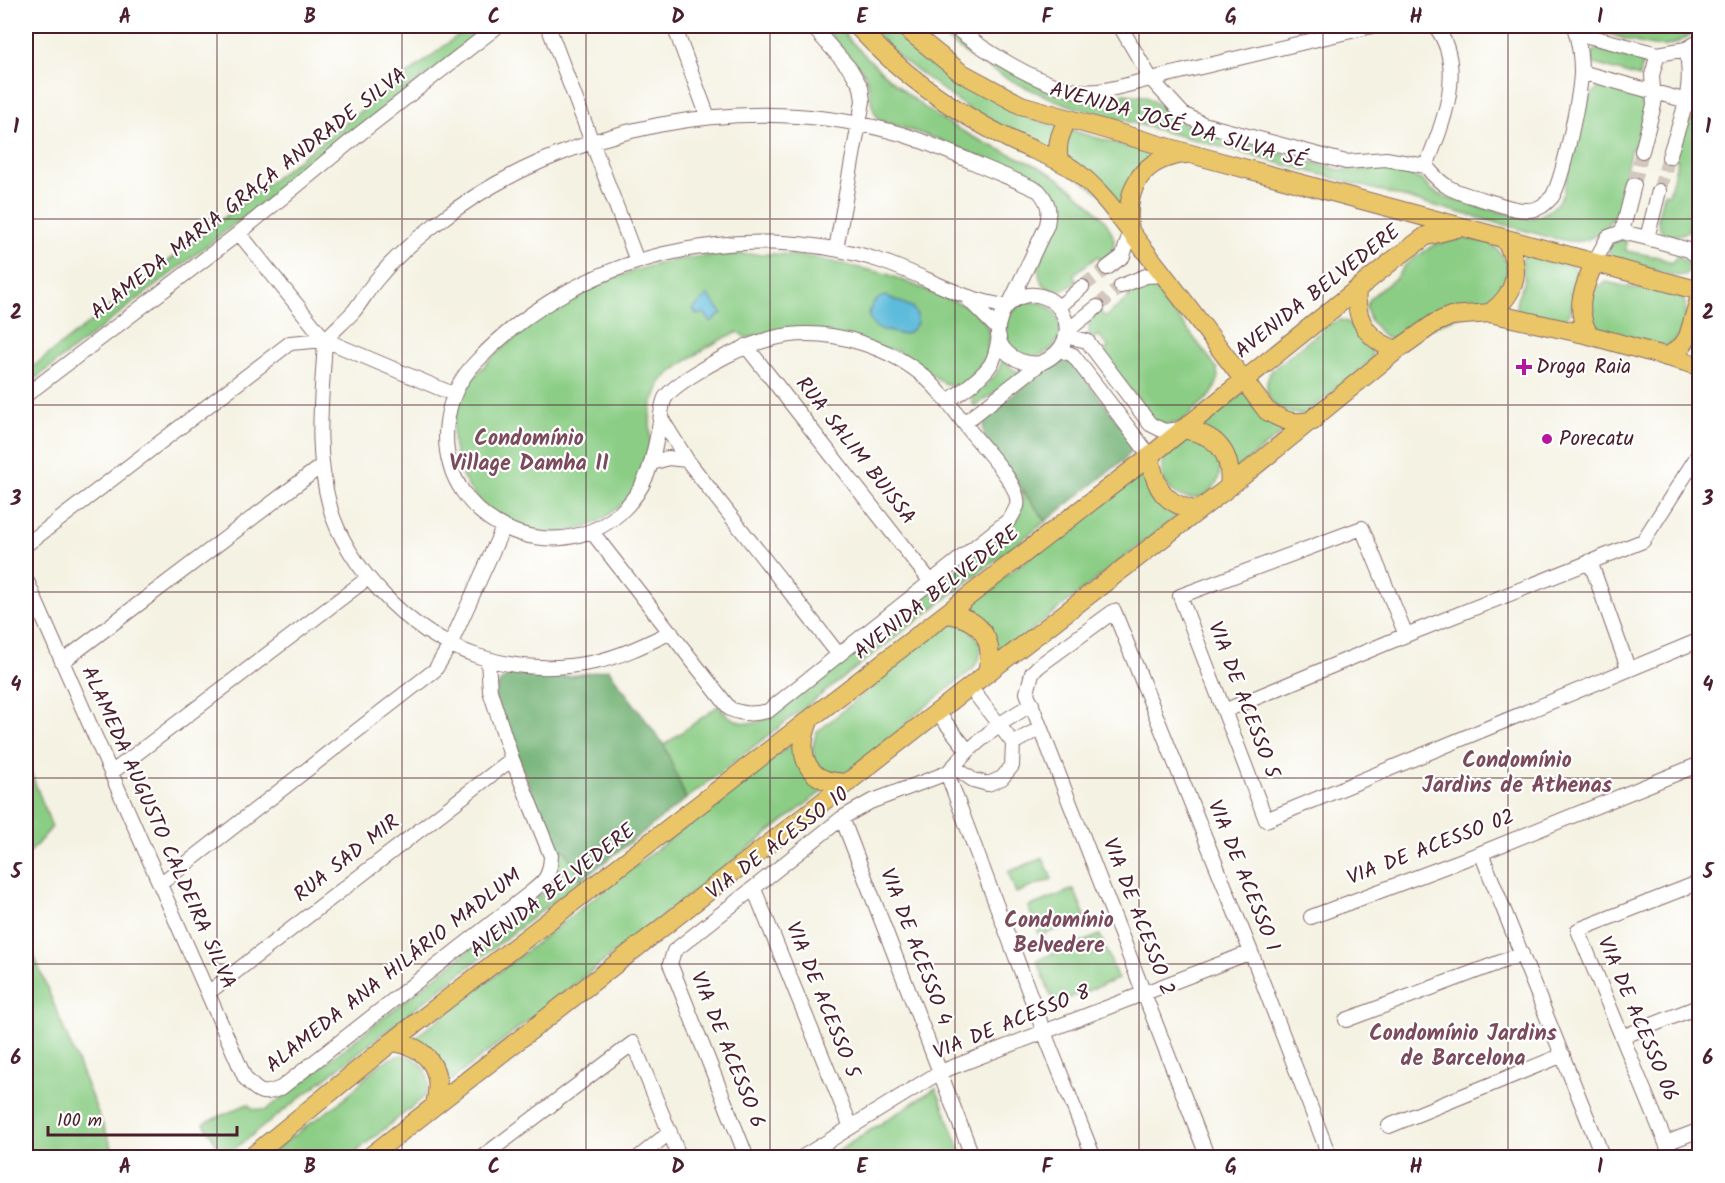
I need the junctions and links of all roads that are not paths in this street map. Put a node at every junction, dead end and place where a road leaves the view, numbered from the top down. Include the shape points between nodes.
1 (498, 26) edge
2 (548, 26) edge
3 (674, 26) edge
4 (812, 26) edge
5 (856, 26) edge
6 (903, 26) edge
7 (953, 26) edge
8 (1120, 26) edge
9 (1372, 26) edge
10 (1436, 26) edge
11 (1575, 29) edge
12 (1694, 45) edge
13 (1658, 54) junction
14 (1700, 59) edge
15 (1581, 72) junction
16 (1151, 79) junction
17 (1653, 91) junction
18 (1687, 101) junction
19 (1700, 108) edge
20 (708, 117) junction
21 (1068, 120) junction
22 (859, 125) junction
23 (592, 142) junction
24 (1642, 151) tunnel mouth
25 (1191, 154) junction
26 (1669, 157) tunnel mouth
27 (1059, 161) junction
28 (1426, 166) junction
29 (1634, 185) tunnel mouth
30 (1659, 191) tunnel mouth
31 (1461, 227) junction
32 (1130, 232) junction
33 (1622, 232) junction
34 (239, 233) junction
35 (1647, 238) junction
36 (1504, 239) junction
37 (836, 249) junction
38 (1033, 256) junction
39 (1700, 259) edge
40 (637, 261) junction
41 (1594, 263) junction
42 (1164, 275) junction
43 (1082, 287) tunnel mouth
44 (1357, 289) junction
45 (949, 290) junction
46 (1700, 291) edge
47 (1038, 295) junction
48 (1700, 296) edge
49 (1009, 304) junction
50 (1059, 307) junction
51 (1096, 307) tunnel mouth
52 (1490, 313) junction
53 (998, 333) junction
54 (1067, 334) junction
55 (1589, 335) junction
56 (325, 340) junction
57 (746, 346) junction
58 (1060, 350) junction
59 (1397, 351) junction
60 (1667, 357) junction
61 (1041, 363) junction
62 (1700, 366) edge
63 (1244, 380) junction
64 (453, 394) junction
65 (26, 395) edge
66 (948, 401) junction
67 (661, 418) junction
68 (1313, 421) junction
69 (964, 423) junction
70 (1182, 429) junction
71 (1700, 452) edge
72 (1150, 456) junction
73 (687, 460) junction
74 (652, 463) junction
75 (321, 466) junction
76 (1229, 487) junction
77 (1198, 511) junction
78 (503, 528) junction
79 (592, 532) junction
80 (26, 545) edge
81 (1590, 561) junction
82 (368, 578) junction
83 (26, 579) edge
84 (931, 582) junction
85 (946, 614) junction
86 (671, 632) junction
87 (1407, 634) junction
88 (1700, 640) edge
89 (450, 645) junction
90 (839, 655) junction
91 (488, 661) junction
92 (63, 662) junction
93 (1628, 668) junction
94 (986, 674) junction
95 (970, 687) junction
96 (1030, 698) junction
97 (1224, 711) junction
98 (938, 713) junction
99 (809, 721) junction
100 (998, 725) junction
101 (1041, 728) junction
102 (1013, 743) junction
103 (968, 751) junction
104 (512, 759) junction
105 (1700, 764) edge
106 (951, 770) junction
107 (111, 773) junction
108 (849, 782) junction
109 (842, 818) junction
110 (1481, 853) junction
111 (1700, 882) edge
112 (160, 884) junction
113 (754, 888) junction
114 (1311, 916) dead end
115 (1251, 952) junction
116 (1522, 954) junction
117 (671, 957) joint
118 (207, 993) junction
119 (1145, 993) junction
120 (1700, 1006) edge
121 (1346, 1020) dead end
122 (1044, 1032) junction
123 (1622, 1037) junction
124 (392, 1042) junction
125 (1563, 1055) junction
126 (940, 1072) junction
127 (257, 1091) joint
128 (435, 1104) junction
129 (1389, 1126) dead end
130 (851, 1127) junction
131 (1700, 1130) edge
132 (670, 1132) junction
133 (1666, 1143) junction
134 (252, 1156) edge
135 (368, 1158) edge
136 (482, 1158) edge
137 (638, 1158) edge
138 (680, 1158) edge
139 (747, 1158) edge
140 (801, 1158) edge
141 (973, 1158) edge
142 (1094, 1158) edge
143 (1208, 1158) edge
144 (1330, 1158) edge
145 (1599, 1158) edge
146 (1672, 1158) edge

1 - 34 street, ALAMEDA MARIA GRAÇA ANDRADE SILVA
2 - 23 street
3 - 20 street
4 - 22 street via 861,87
5 - 27 main road via 943,102 1010,140
6 - 21 main road, AVENIDA JOSÉ DA SILVA SÉ via 980,85 1022,105
7 - 16 street via 999,58 1043,80 1078,91
8 - 16 street
9 - 16 street
10 - 28 street via 1450,54 1450,84 1443,119
11 - 13 street
11 - 15 street
12 - 13 street
12 - 14 street
12 - 18 street
13 - 17 street via 1653,68
15 - 17 street
15 - 28 street via 1574,121 1558,183 1541,207 1515,208 1450,190
16 - 28 street via 1183,114 1203,124 1346,162 1386,159
17 - 18 street
17 - 24 street via 1654,105
18 - 19 street
18 - 26 street
20 - 22 street via 774,115
20 - 23 street
21 - 25 main road, AVENIDA JOSÉ DA SILVA SÉ
21 - 27 main road via 1056,148
22 - 37 street
22 - 38 street via 930,144 1039,191 1049,212
23 - 40 street
23 - 56 street via 519,171 439,222 404,250
25 - 31 main road, AVENIDA JOSÉ DA SILVA SÉ
25 - 32 main road via 1154,163 1140,176 1127,213
27 - 32 main road via 1088,182
29 - 33 street
30 - 35 street
31 - 36 main road
31 - 44 main road, AVENIDA BELVEDERE via 1426,236
32 - 42 main road
32 - 42 street via 1123,256 1107,268 1115,267 1121,272 1121,286 1146,276
33 - 35 street
33 - 41 street via 1608,237
34 - 56 street
34 - 65 street, ALAMEDA MARIA GRAÇA ANDRADE SILVA
35 - 39 street via 1689,250
36 - 41 main road
36 - 52 main road via 1513,258 1515,279 1505,299
37 - 40 street via 779,242 726,243
37 - 45 street via 884,262
38 - 47 street via 1033,280
38 - 49 street
40 - 64 street via 605,273 535,310 496,340 471,366
41 - 46 main road
41 - 55 main road via 1580,308
42 - 63 main road
43 - 50 street
44 - 59 main road via 1361,323 1376,341
44 - 63 main road, AVENIDA BELVEDERE
45 - 49 street via 987,304
45 - 53 street via 971,302
47 - 49 street
47 - 50 street
48 - 60 main road via 1688,337
49 - 53 street via 999,321
50 - 54 street
51 - 54 street
52 - 55 main road
52 - 59 main road via 1451,316
53 - 61 street via 1010,356 1020,362
53 - 66 street via 991,365
54 - 58 street
54 - 70 street via 1087,341 1150,424 1164,431
55 - 60 main road
56 - 64 street
56 - 75 street via 319,434
56 - 80 street via 290,343
57 - 66 street via 793,335 866,344 896,357 926,378
57 - 67 street via 708,365 666,396
57 - 84 street, RUA SALIM BUISSA
58 - 61 street
58 - 72 street via 1073,355
59 - 68 main road
60 - 62 main road
61 - 69 street
63 - 68 main road via 1268,411 1281,420
63 - 70 main road, AVENIDA BELVEDERE
64 - 78 street via 445,441 451,468 478,511
66 - 69 street
67 - 73 street
67 - 74 street
68 - 76 main road
69 - 84 street via 1008,479 1017,494 1017,507 1010,519
70 - 72 main road, AVENIDA BELVEDERE
70 - 76 main road via 1204,434 1221,447 1229,466
71 - 81 street via 1643,541
72 - 77 main road via 1158,487 1168,500
72 - 85 main road, AVENIDA BELVEDERE
73 - 74 street via 668,458
73 - 90 street
74 - 79 street via 646,482 631,503
75 - 82 street via 330,510
75 - 92 street
76 - 77 main road
77 - 94 main road
78 - 79 street via 542,538
78 - 89 street
79 - 86 street
81 - 87 street
81 - 93 street
82 - 89 street via 421,628
82 - 107 street
83 - 92 street, ALAMEDA AUGUSTO CALDEIRA SILVA
84 - 90 street
85 - 94 main road via 973,622 983,633 990,654
85 - 99 main road, AVENIDA BELVEDERE
86 - 90 street via 722,700 741,714 768,711
86 - 91 street via 630,652 594,662 552,666
87 - 97 street
87 - 97 street, VIA DE ACESSO 5 via 1362,528 1180,596
88 - 93 street
89 - 91 street
89 - 112 street via 435,670
91 - 104 street via 490,691
92 - 107 street, ALAMEDA AUGUSTO CALDEIRA SILVA
93 - 97 street, VIA DE ACESSO 5 via 1266,820
94 - 95 main road
95 - 98 main road
95 - 100 street
96 - 100 street, VIA DE ACESSO 10
96 - 101 street, VIA DE ACESSO 2
96 - 115 street, VIA DE ACESSO 1 via 1032,672 1114,611
98 - 103 street
98 - 108 main road
99 - 108 main road via 802,746 812,771 836,783
99 - 124 main road, AVENIDA BELVEDERE
100 - 102 street
100 - 103 street, VIA DE ACESSO 10
101 - 102 street
101 - 119 street, VIA DE ACESSO 2
102 - 106 street via 1012,766 1002,778 988,784
103 - 106 street, VIA DE ACESSO 10
104 - 118 street, RUA SAD MIR
104 - 127 street, ALAMEDA ANA HILÁRIO MADLUM via 551,856 551,871 544,881 281,1088 268,1094
105 - 110 street, VIA DE ACESSO 02
106 - 109 street, VIA DE ACESSO 10 via 870,802
106 - 122 street
107 - 112 street, ALAMEDA AUGUSTO CALDEIRA SILVA
108 - 128 main road
109 - 113 street, VIA DE ACESSO 10
109 - 126 street, VIA DE ACESSO 4
110 - 114 street, VIA DE ACESSO 02
110 - 116 street
111 - 123 street, VIA DE ACESSO 06 via 1578,930
112 - 118 street, ALAMEDA AUGUSTO CALDEIRA SILVA
113 - 117 street, VIA DE ACESSO 10 via 680,945
113 - 130 street, VIA DE ACESSO 5
115 - 119 street, VIA DE ACESSO 8
115 - 144 street, VIA DE ACESSO 1
116 - 121 street
116 - 125 street
117 - 139 street, VIA DE ACESSO 6 via 673,971
118 - 127 street, ALAMEDA AUGUSTO CALDEIRA SILVA via 245,1078
119 - 122 street, VIA DE ACESSO 8
119 - 143 street, VIA DE ACESSO 2
120 - 123 street
122 - 126 street, VIA DE ACESSO 8
122 - 142 street
123 - 133 street, VIA DE ACESSO 06
124 - 128 main road via 417,1048 427,1056 438,1079
124 - 134 main road, AVENIDA BELVEDERE
125 - 129 street
125 - 145 street via 1597,1142
126 - 130 street, VIA DE ACESSO 8
126 - 141 street, VIA DE ACESSO 4
128 - 135 main road
130 - 140 street, VIA DE ACESSO 8
131 - 133 street
132 - 136 street via 633,1043
132 - 137 street
132 - 138 street
133 - 146 street, VIA DE ACESSO 06

